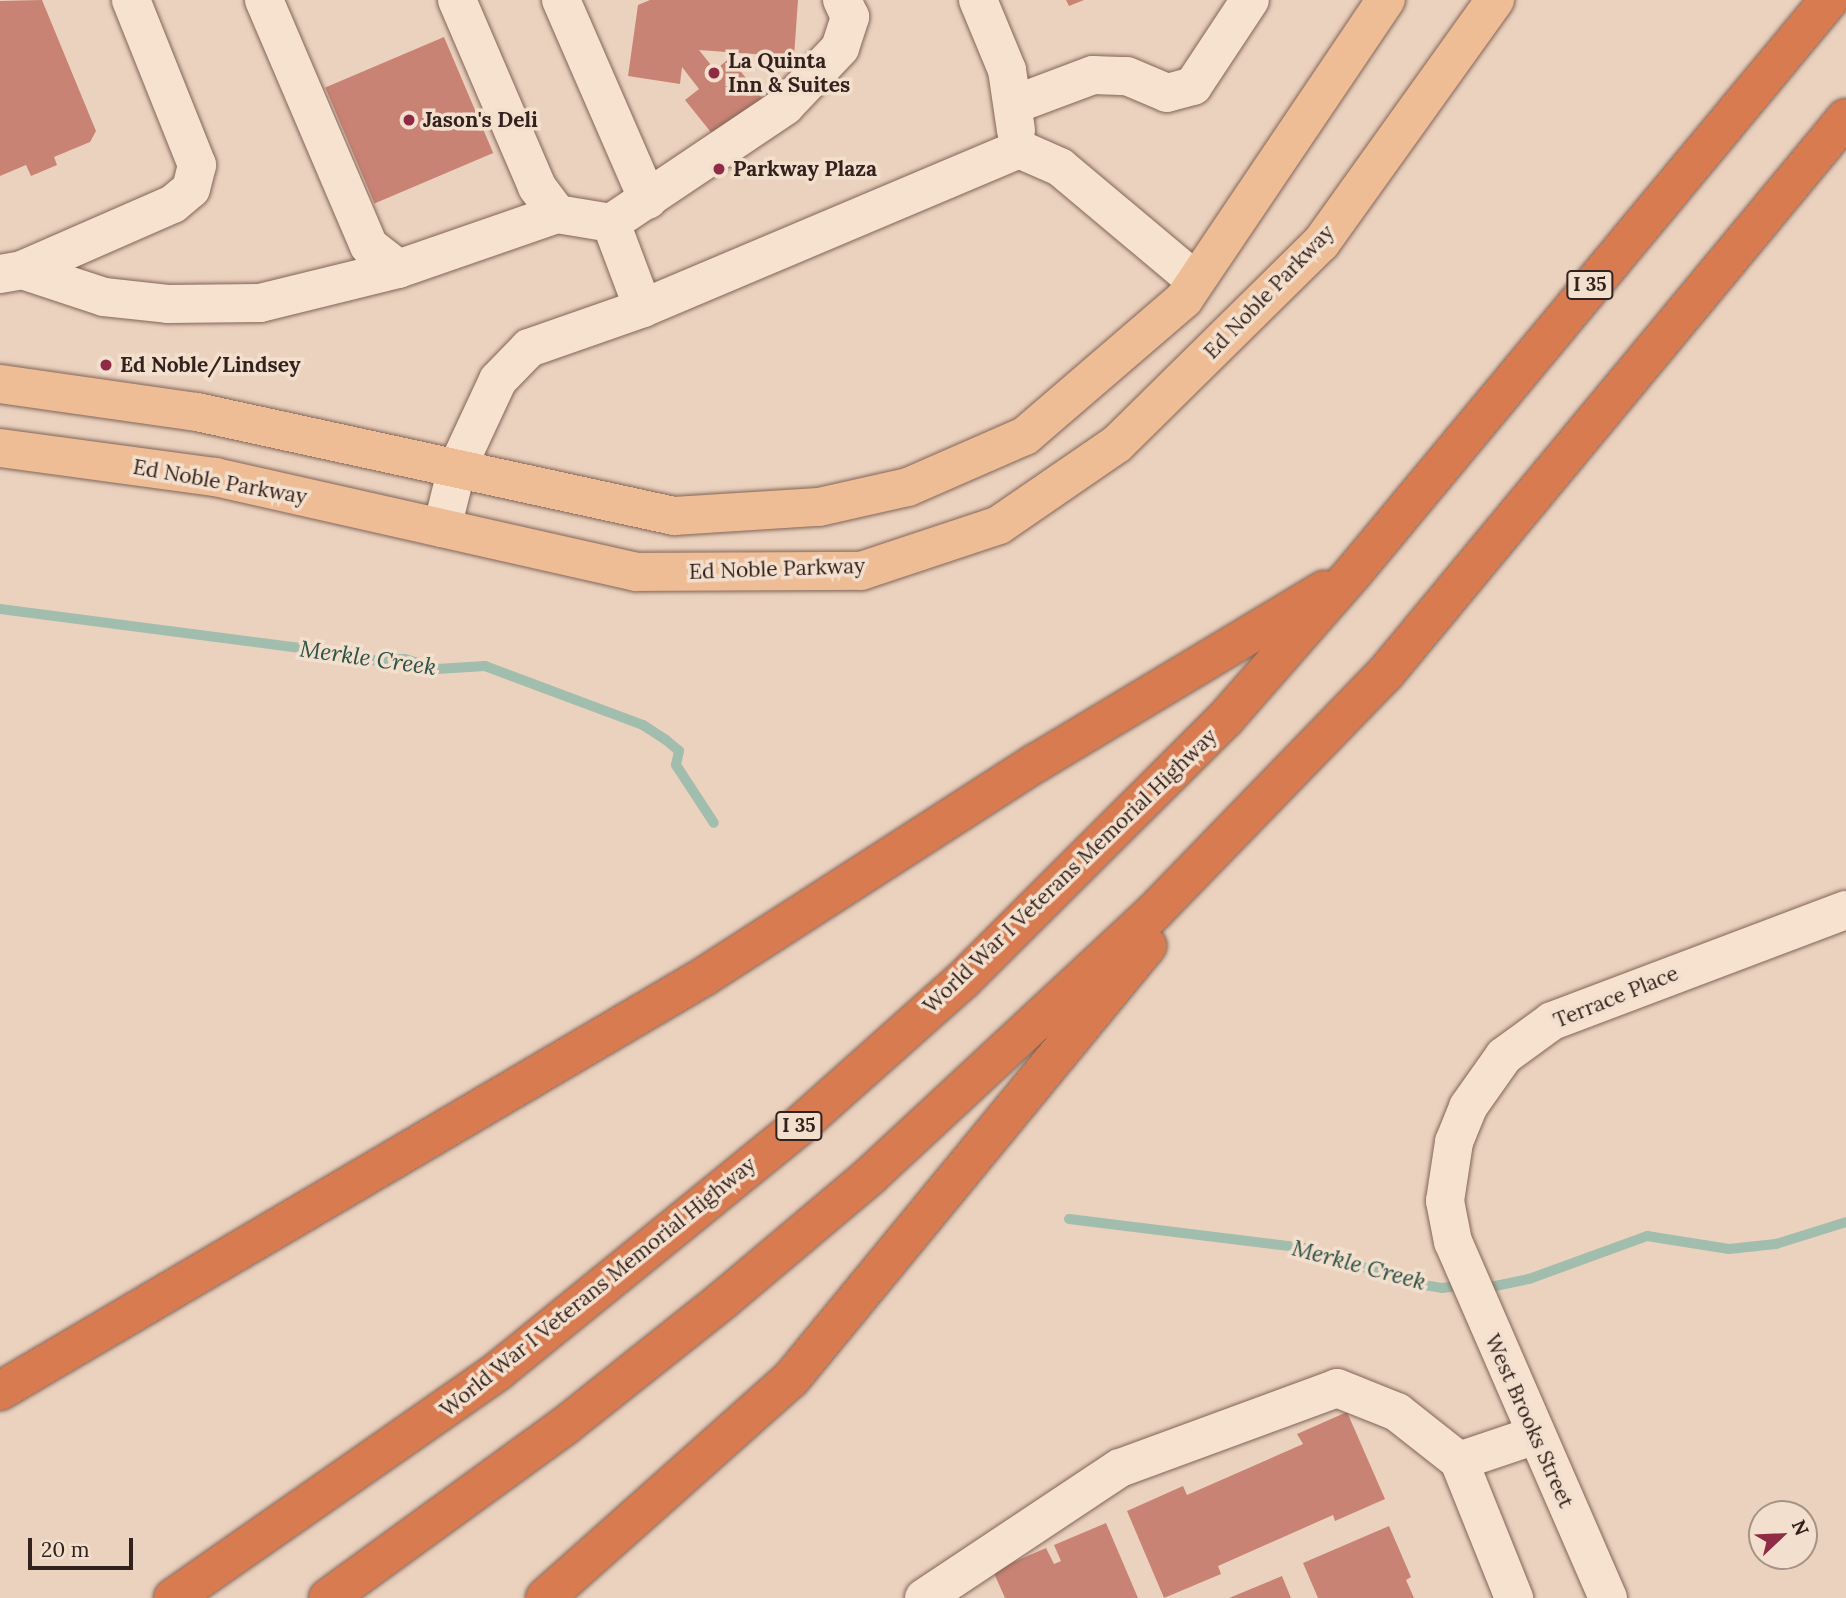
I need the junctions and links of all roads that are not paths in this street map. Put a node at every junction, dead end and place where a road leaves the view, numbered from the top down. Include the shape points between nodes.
1 (131, 0) edge
2 (264, 0) edge
3 (457, 0) edge
4 (561, 0) edge
5 (842, 0) edge
6 (978, 0) edge
7 (1250, 0) edge
8 (1386, 0) edge
9 (1495, 0) edge
10 (1829, 0) edge
11 (1013, 105) junction
12 (1846, 118) edge
13 (1019, 149) junction
14 (648, 200) junction
15 (557, 214) junction
16 (611, 223) junction
17 (398, 269) junction
18 (11, 272) edge
19 (1196, 281) junction
20 (643, 308) junction
21 (0, 384) edge
22 (0, 448) edge
23 (457, 468) junction
24 (442, 528) junction
25 (1353, 573) junction
26 (1291, 772) junction
27 (1846, 909) edge
28 (1453, 1242) joint
29 (0, 1391) edge
30 (1536, 1435) junction
31 (1459, 1461) junction
32 (173, 1598) edge
33 (328, 1598) edge
34 (545, 1598) edge
35 (924, 1598) edge
36 (1514, 1598) edge
37 (1608, 1598) edge

1 - 18 street via 197,165 191,189 173,204
2 - 17 street via 369,246
3 - 15 street via 537,187
4 - 14 street
5 - 14 street via 850,18 840,48 785,107
6 - 11 street via 1007,70
7 - 11 street via 1193,86 1167,93 1126,76 1093,75
8 - 19 main road
9 - 24 main road, Ed Noble Parkway via 1321,243 1117,444 999,525 861,571 808,572 636,572
10 - 25 highway, World War I Veterans Memorial Highway / I 35
11 - 13 street
12 - 26 highway via 1630,384 1385,674
13 - 19 street via 1060,167
13 - 20 street
14 - 16 street
15 - 16 street
15 - 17 street
16 - 20 street
17 - 18 street via 260,303 167,304 104,297
19 - 23 main road via 1184,299 1025,436 908,486 819,507 674,516
20 - 23 street via 528,348 498,380
21 - 23 main road via 197,412
22 - 24 main road, Ed Noble Parkway via 215,477
23 - 24 street
25 - 29 highway via 1036,763 705,976
25 - 32 highway, World War I Veterans Memorial Highway / I 35 via 1226,718 1106,840 963,980 799,1126 498,1371
26 - 33 highway via 1154,912 870,1176 566,1425
26 - 34 highway via 790,1379
27 - 28 street, Terrace Place via 1583,1007 1526,1038 1504,1056 1468,1107 1451,1151 1445,1201
28 - 30 street, West Brooks Street
30 - 31 street
30 - 37 street, West Brooks Street
31 - 35 street via 1396,1412 1337,1388 1121,1468
31 - 36 street

